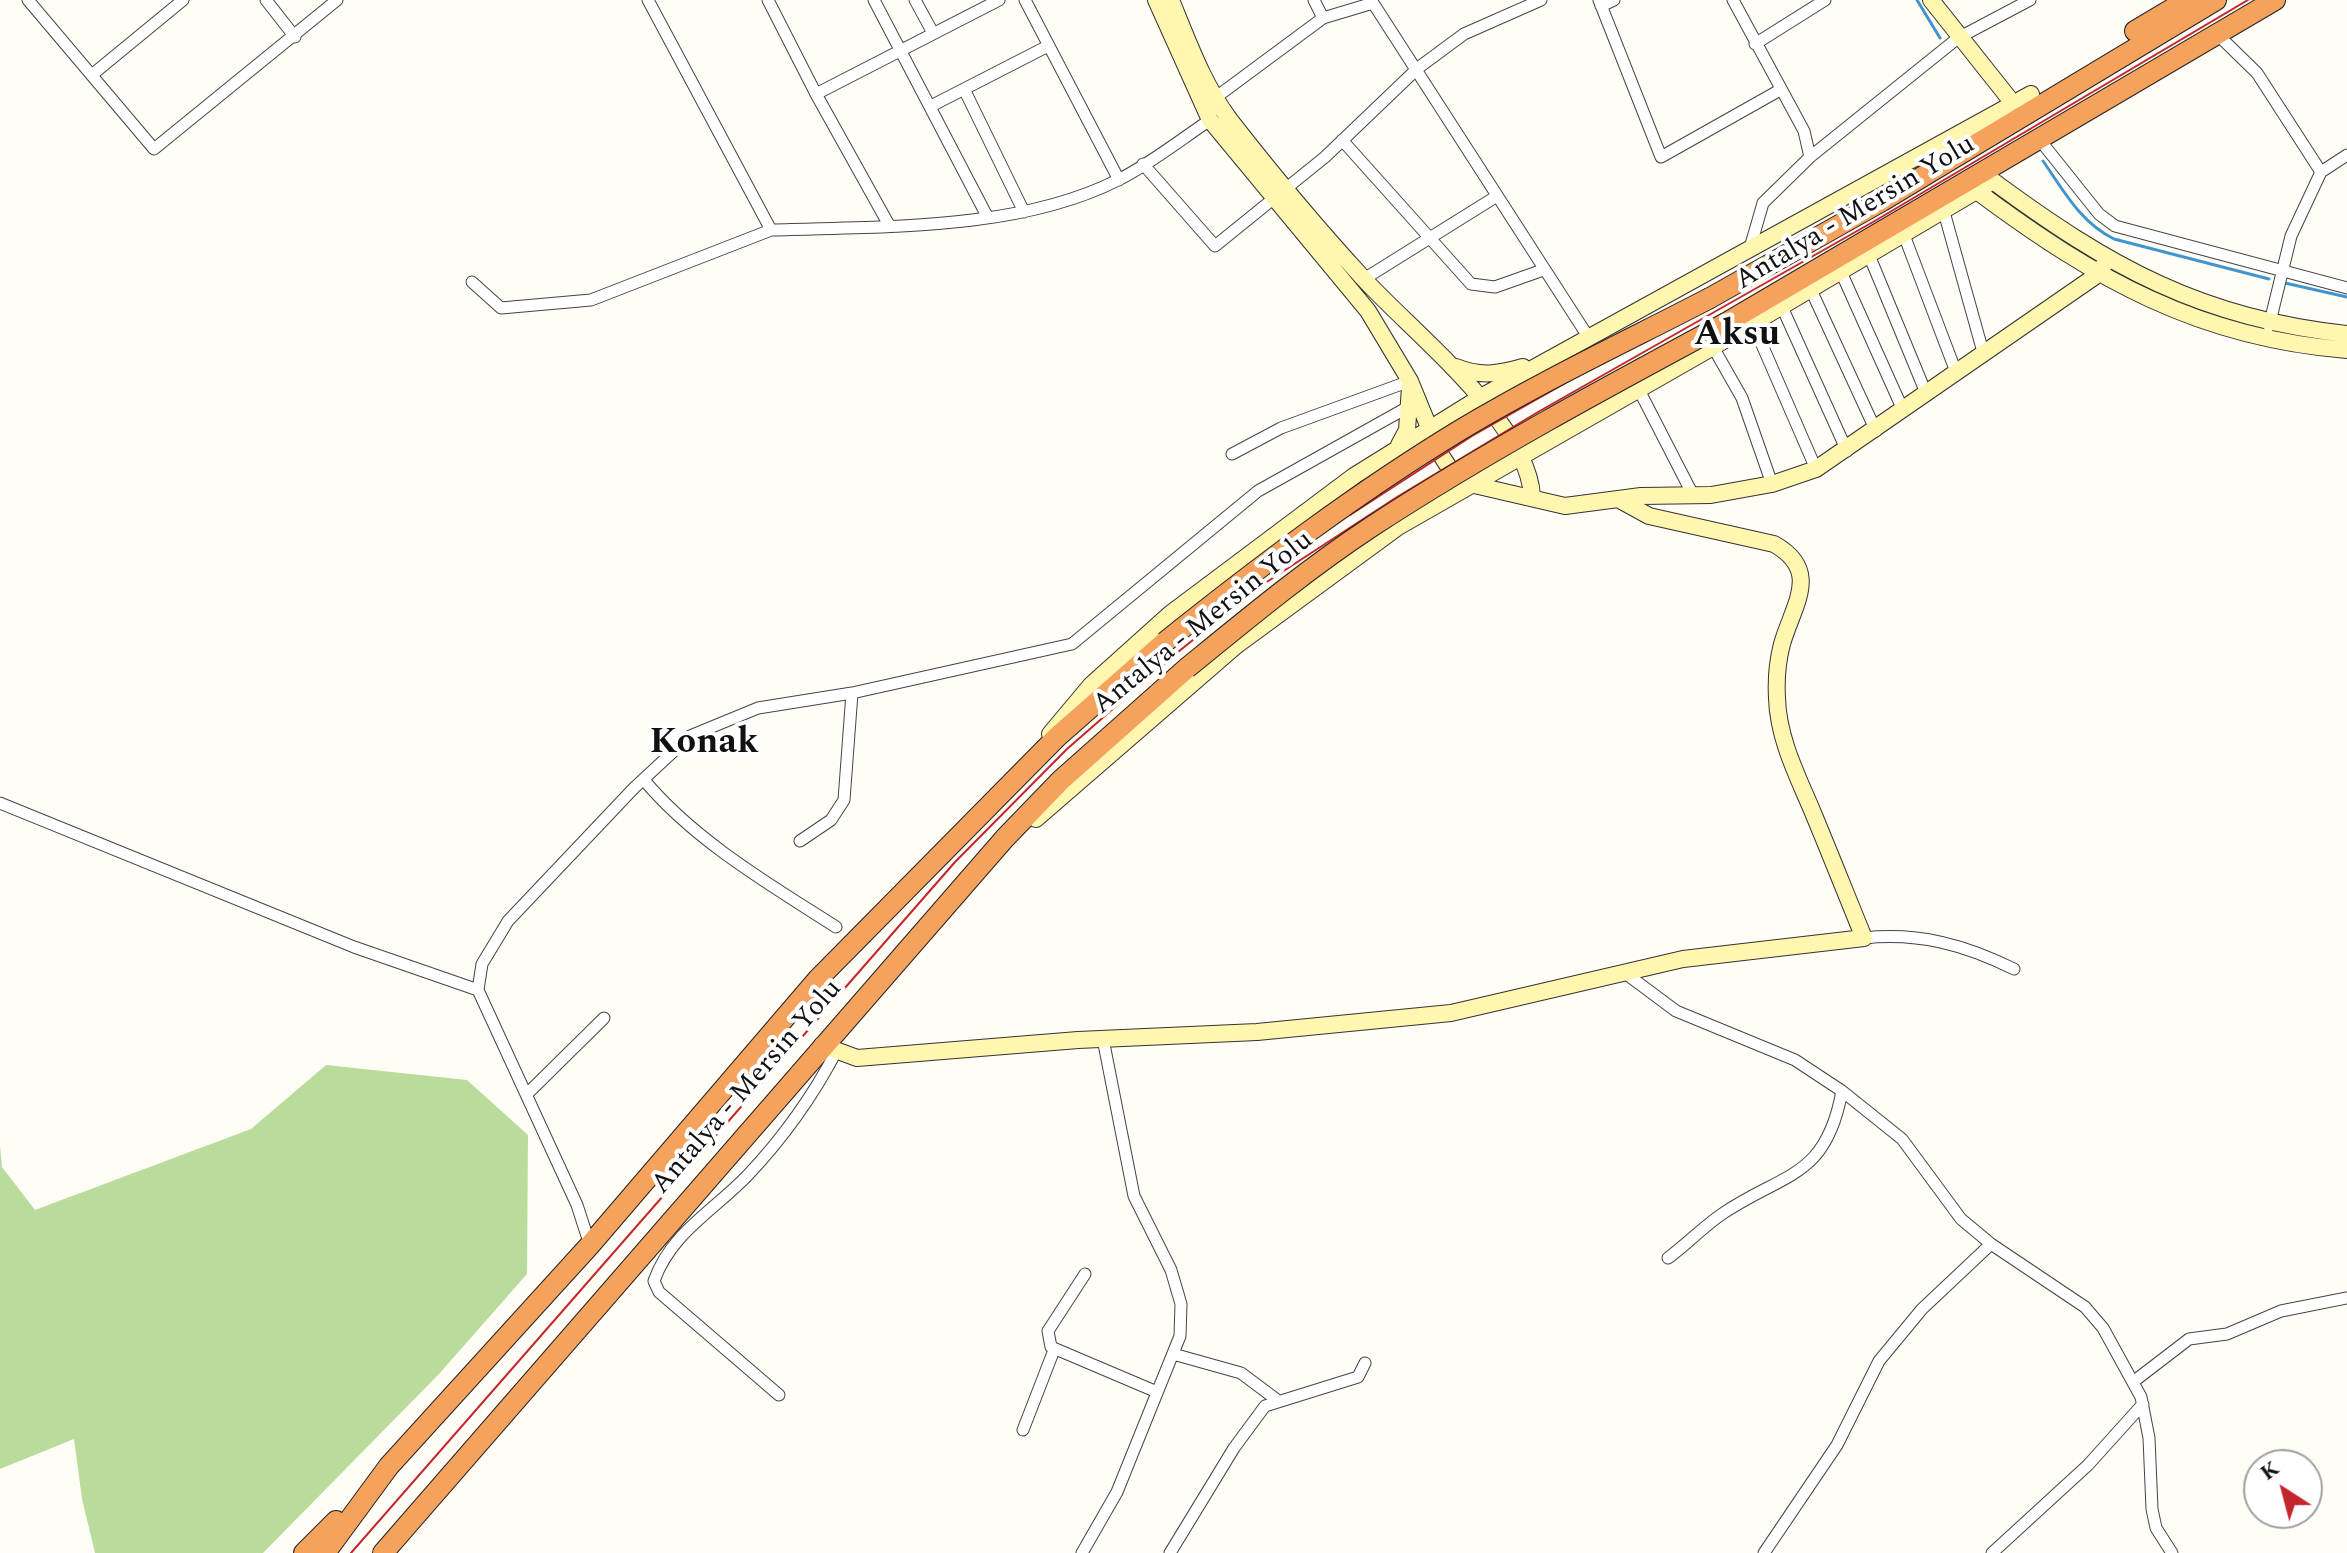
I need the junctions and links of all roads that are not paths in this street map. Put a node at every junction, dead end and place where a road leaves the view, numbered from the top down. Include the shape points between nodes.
1 (28, 0) edge
2 (183, 0) edge
3 (266, 0) edge
4 (337, 0) edge
5 (648, 0) edge
6 (768, 0) edge
7 (874, 0) edge
8 (915, 0) edge
9 (999, 0) edge
10 (1025, 0) edge
11 (1156, 0) edge
12 (1171, 0) edge
13 (1314, 0) edge
14 (1541, 0) edge
15 (1614, 0) edge
16 (1733, 0) edge
17 (1825, 0) edge
18 (1931, 0) edge
19 (2030, 0) edge
20 (2187, 0) edge
21 (2216, 0) edge
22 (2275, 0) edge
23 (1600, 3) edge
24 (1323, 18) junction
25 (933, 33) junction
26 (2217, 34) junction
27 (295, 37) junction
28 (1958, 38) junction
29 (1755, 44) junction
30 (1048, 46) junction
31 (901, 49) junction
32 (2118, 57) junction
33 (1418, 68) junction
34 (93, 74) junction
35 (964, 89) junction
36 (1780, 90) junction
37 (816, 94) junction
38 (1215, 98) junction
39 (2022, 98) junction
40 (931, 106) junction
41 (1210, 120) junction
42 (1342, 140) junction
43 (2031, 144) junction
44 (2347, 155) edge
45 (1810, 157) junction
46 (1143, 164) junction
47 (2321, 172) junction
48 (1119, 180) junction
49 (1985, 186) junction
50 (1279, 194) junction
51 (1497, 196) junction
52 (1024, 212) junction
53 (1944, 212) junction
54 (987, 216) junction
55 (889, 225) junction
56 (771, 230) junction
57 (1904, 235) junction
58 (1429, 239) junction
59 (1750, 248) junction
60 (1869, 255) junction
61 (2108, 259) junction
62 (1543, 270) junction
63 (1841, 272) junction
64 (2281, 273) junction
65 (2097, 275) junction
66 (1364, 279) junction
67 (472, 282) dead end
68 (2347, 288) edge
69 (1811, 290) junction
70 (1782, 307) junction
71 (1753, 324) junction
72 (2269, 331) junction
73 (2347, 334) edge
74 (1589, 338) junction
75 (1713, 347) junction
76 (2347, 350) edge
77 (1983, 352) junction
78 (1548, 361) junction
79 (1451, 365) junction
80 (1956, 372) junction
81 (1410, 381) junction
82 (1639, 390) junction
83 (1926, 393) junction
84 (1481, 397) junction
85 (1410, 406) junction
86 (1903, 410) junction
87 (1428, 428) junction
88 (1876, 431) junction
89 (1397, 448) junction
90 (1847, 451) junction
91 (1232, 454) dead end
92 (1519, 456) junction
93 (1816, 469) junction
94 (1470, 484) junction
95 (1772, 484) junction
96 (1693, 495) junction
97 (1532, 496) junction
98 (1618, 499) junction
99 (852, 693) junction
100 (644, 780) junction
101 (1003, 790) junction
102 (0, 803) edge
103 (800, 841) dead end
104 (945, 906) junction
105 (836, 927) dead end
106 (1864, 938) junction
107 (2014, 969) dead end
108 (1625, 973) junction
109 (478, 990) junction
110 (604, 1018) dead end
111 (1103, 1039) junction
112 (829, 1048) junction
113 (1842, 1091) junction
114 (527, 1094) junction
115 (1991, 1244) junction
116 (590, 1245) junction
117 (1668, 1258) dead end
118 (1085, 1274) dead end
119 (2347, 1298) edge
120 (1054, 1350) junction
121 (1173, 1354) junction
122 (1365, 1363) dead end
123 (2133, 1382) junction
124 (1157, 1392) junction
125 (779, 1395) dead end
126 (1277, 1400) junction
127 (2143, 1404) junction
128 (1023, 1430) dead end
129 (389, 1466) junction
130 (304, 1553) edge
131 (325, 1553) edge
132 (383, 1553) edge
133 (1082, 1553) edge
134 (1170, 1553) edge
135 (1764, 1553) edge
136 (1992, 1553) edge
137 (2172, 1553) edge

1 - 34 street
2 - 34 street
3 - 27 street
4 - 27 street
5 - 56 street
6 - 37 street
7 - 31 street
8 - 25 street
9 - 25 street
10 - 30 street
11 - 41 main road
12 - 38 main road
13 - 24 street
14 - 33 street via 1464,34
15 - 23 street
16 - 29 street
17 - 29 street
18 - 28 main road
19 - 28 street
20 - 39 highway
21 - 32 highway, Antalya - Mersin Yolu
22 - 26 highway, Antalya - Mersin Yolu
23 - 36 street via 1661,157
24 - 33 street via 1373,3
24 - 38 street
25 - 31 street
26 - 43 highway, Antalya - Mersin Yolu
26 - 47 street via 2257,73
27 - 34 street via 154,149
28 - 39 main road
28 - 45 street
29 - 36 street
30 - 35 street
30 - 48 street
31 - 37 street
31 - 40 street
32 - 39 highway
32 - 101 highway, Antalya - Mersin Yolu, bridge via 1882,201 1443,441 1289,546 1165,642
33 - 42 street
33 - 51 street
35 - 40 street
35 - 52 street
36 - 45 street via 1804,131
37 - 55 street
38 - 50 main road
39 - 59 main road
40 - 54 street
41 - 46 street
41 - 50 main road
42 - 50 street
42 - 58 street
43 - 49 highway
43 - 64 street via 2115,226
43 - 104 highway, Antalya - Mersin Yolu, bridge via 1726,323 1534,426 1311,569 1187,668 1061,780
44 - 47 street
45 - 59 street via 1763,203
46 - 48 street
46 - 50 street via 1215,246
47 - 64 street via 2291,236
48 - 52 street
49 - 53 main road
49 - 61 main road
49 - 65 main road
50 - 66 main road
50 - 81 main road via 1368,311
51 - 58 street
51 - 62 street
52 - 54 street
53 - 57 main road
53 - 77 street
54 - 55 street
55 - 56 street
56 - 67 street via 574,304 501,308
57 - 60 main road
57 - 80 street
58 - 62 street via 1476,286 1495,287
58 - 66 street
59 - 74 main road
60 - 63 main road
60 - 83 street
61 - 65 main road
61 - 72 main road
62 - 74 street
63 - 69 main road
63 - 86 street
64 - 68 street
64 - 72 street
65 - 72 main road via 2195,319
65 - 77 main road
66 - 79 main road
69 - 70 main road
69 - 88 street
70 - 71 main road
70 - 90 street
71 - 75 main road
71 - 93 street
72 - 73 main road
72 - 76 main road
74 - 78 main road
75 - 82 main road
75 - 95 street via 1742,398
77 - 80 main road
78 - 79 main road via 1497,374 1472,374
78 - 84 main road
79 - 84 main road
80 - 83 main road
81 - 85 main road
81 - 87 main road
81 - 91 street via 1281,428
82 - 92 main road
82 - 96 street
83 - 86 main road
84 - 87 main road
84 - 92 main road
85 - 89 main road via 1407,430
85 - 99 street via 1258,491 1072,644
86 - 88 main road
87 - 89 main road
87 - 94 main road via 1450,469
88 - 90 main road
89 - 101 main road via 1170,614 1091,685
90 - 93 main road
92 - 94 main road
92 - 97 main road
93 - 95 main road
94 - 97 main road
94 - 104 main road via 1398,527 1237,645 1053,803
95 - 96 main road
96 - 98 main road
97 - 98 main road via 1565,506
98 - 106 main road via 1649,516 1774,544 1797,563 1801,595 1778,665 1777,714 1786,749
99 - 100 street via 758,708 719,722 690,736
99 - 103 street via 844,800 831,820
100 - 105 street via 724,852
100 - 109 street via 508,921 482,964
101 - 116 highway, Antalya - Mersin Yolu via 818,979
102 - 109 street via 354,947
104 - 112 highway, Antalya - Mersin Yolu
106 - 107 street via 1893,935 1956,943
106 - 108 main road via 1683,959
108 - 111 main road via 1451,1013 1257,1032
108 - 113 street via 1676,1011 1795,1060
109 - 114 street
110 - 114 street
111 - 112 main road via 857,1058
111 - 121 street via 1134,1196 1161,1245 1181,1304 1180,1336
112 - 125 street via 814,1095 793,1126 681,1235 654,1281 659,1292
112 - 132 highway, Antalya - Mersin Yolu
113 - 115 street via 1902,1139 1961,1219
113 - 117 street via 1829,1138 1804,1169 1724,1212
114 - 116 street
115 - 123 street via 2085,1307
115 - 135 street via 1922,1309 1879,1361 1837,1445
116 - 129 highway, Antalya - Mersin Yolu
118 - 120 street via 1048,1331
119 - 123 street via 2281,1311 2227,1334 2189,1339
120 - 124 street
120 - 128 street
121 - 124 street
121 - 126 street via 1241,1373
122 - 126 street via 1358,1377
123 - 127 street
124 - 133 street via 1117,1492
126 - 134 street via 1248,1426
127 - 136 street via 2088,1465
127 - 137 street via 2152,1509 2156,1528
129 - 130 highway
129 - 131 highway, Antalya - Mersin Yolu

